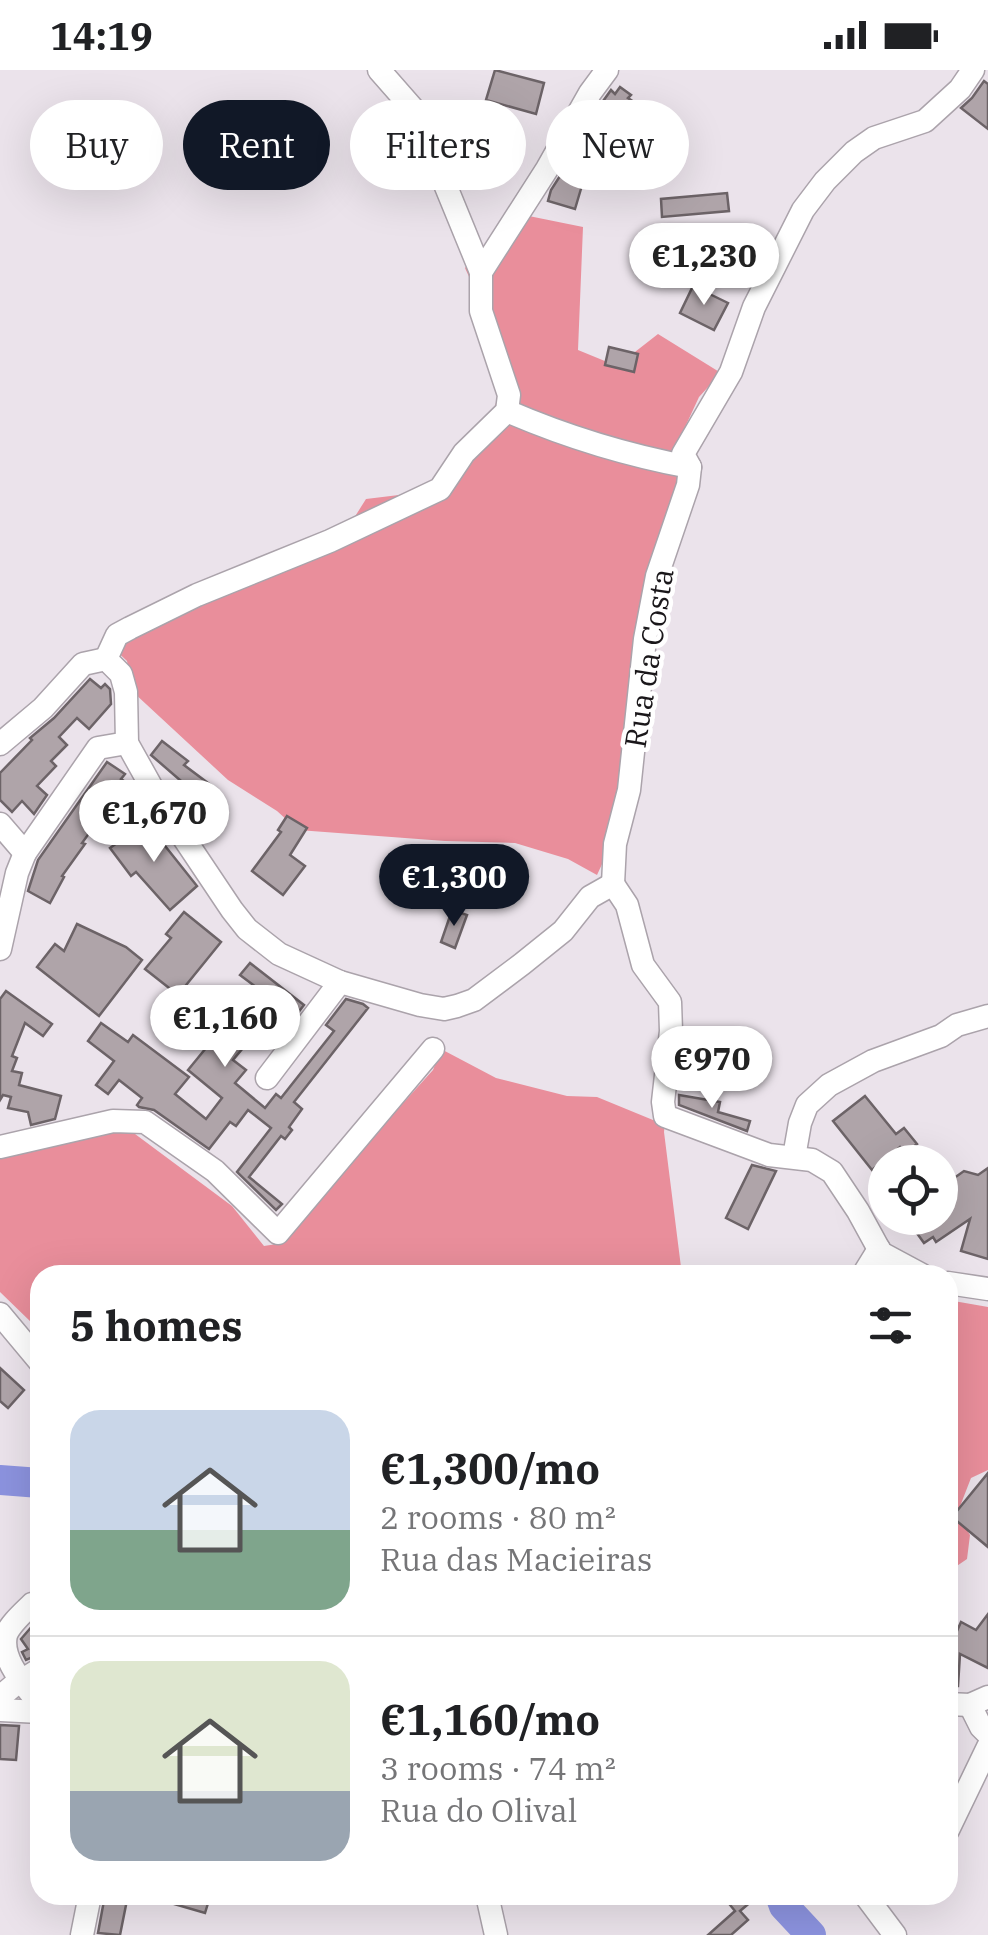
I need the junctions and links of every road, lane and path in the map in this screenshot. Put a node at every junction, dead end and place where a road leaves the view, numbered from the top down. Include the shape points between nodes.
1 (380, 70) edge
2 (607, 70) edge
3 (973, 70) edge
4 (481, 272) junction
5 (507, 411) junction
6 (690, 467) junction
7 (106, 659) junction
8 (127, 743) junction
9 (0, 744) edge
10 (0, 824) edge
11 (25, 853) junction
12 (612, 884) junction
13 (0, 949) edge
14 (340, 982) junction
15 (988, 1016) edge
16 (433, 1048) dead end
17 (266, 1078) dead end
18 (0, 1147) edge
19 (794, 1157) junction
20 (879, 1249) junction
21 (869, 1265) edge
22 (903, 1265) edge
23 (958, 1284) edge
24 (988, 1289) edge
25 (0, 1314) edge
26 (30, 1350) edge
27 (30, 1606) edge
28 (30, 1675) edge
29 (0, 1697) edge
30 (969, 1702) edge
31 (30, 1708) edge
32 (0, 1710) edge
33 (988, 1734) edge
34 (988, 1747) edge
35 (958, 1809) edge
36 (88, 1905) edge
37 (489, 1905) edge
38 (872, 1905) edge
39 (82, 1935) edge
40 (496, 1935) edge
41 (895, 1935) edge

1 - 4 street via 415,111
2 - 4 street
3 - 6 street, Rua da Costa via 925,122 874,138 854,152 803,210 730,372 684,454
4 - 5 street via 481,311 510,395
5 - 6 street via 635,457
5 - 7 street via 440,490 130,628 117,635
6 - 12 street, Rua da Costa via 645,639
7 - 8 street via 121,674 126,692
7 - 9 street via 83,664
8 - 11 street via 98,748
8 - 14 street via 160,804 247,928 279,954
10 - 11 street
11 - 13 street
12 - 14 street via 474,1000 444,1010
12 - 19 street via 627,905 643,964 670,1002 665,1116 769,1155
14 - 17 street
15 - 19 street via 829,1085 807,1105
16 - 18 street via 278,1233 215,1171 146,1122 113,1121
19 - 20 street via 832,1172
20 - 21 street
20 - 22 street
23 - 24 street
25 - 26 street
27 - 28 street via 6,1632 4,1652
28 - 29 street
30 - 33 street
31 - 32 street
34 - 35 street
36 - 39 street
37 - 40 street
38 - 41 street

